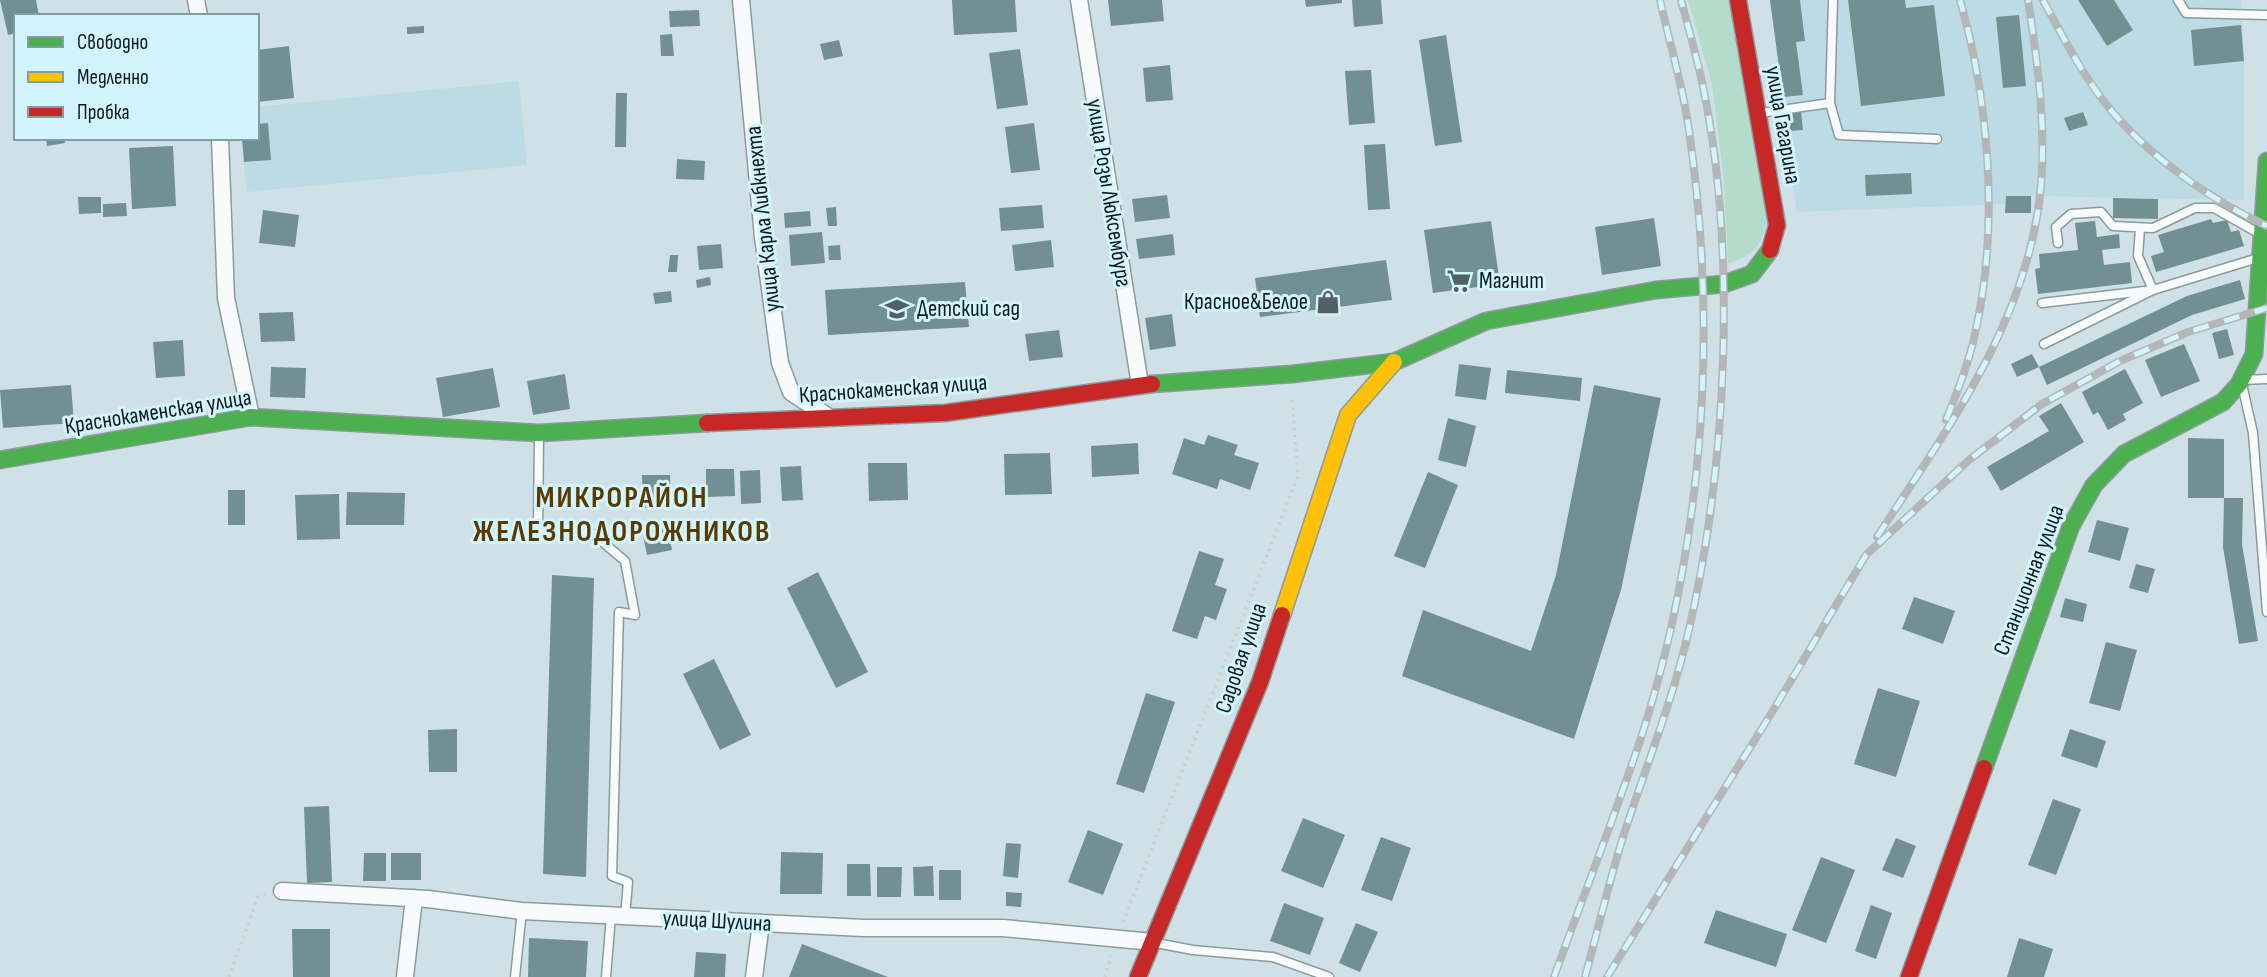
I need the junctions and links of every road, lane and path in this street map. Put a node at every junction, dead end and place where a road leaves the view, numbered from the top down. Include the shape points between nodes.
1 (741, 0) edge
2 (1079, 0) edge
3 (1738, 0) edge
4 (1833, 0) edge
5 (2178, 0) edge
6 (2267, 15) edge
7 (1830, 103) junction
8 (1758, 114) junction
9 (1937, 139) dead end
10 (220, 140) edge
11 (2267, 162) edge
12 (2140, 228) junction
13 (2262, 230) junction
14 (2058, 243) dead end
15 (1769, 257) joint
16 (2261, 257) junction
17 (2153, 290) junction
18 (2042, 303) dead end
19 (2044, 344) dead end
20 (1394, 362) junction
21 (1292, 374) junction
22 (2267, 379) edge
23 (2241, 380) junction
24 (1140, 385) junction
25 (827, 416) junction
26 (251, 417) junction
27 (540, 433) junction
28 (0, 460) edge
29 (2264, 521) edge
30 (2267, 612) edge
31 (282, 891) joint
32 (414, 898) junction
33 (522, 911) junction
34 (618, 916) junction
35 (761, 923) junction
36 (1117, 939) junction
37 (1153, 942) junction
38 (229, 977) edge
39 (405, 977) edge
40 (515, 977) edge
41 (606, 977) edge
42 (754, 977) edge
43 (1105, 977) edge
44 (1139, 977) edge
45 (1329, 977) edge
46 (1909, 977) edge

1 - 25 street, улица Карла Либкнехта via 780,363 791,393
2 - 24 street, улица Розы Люксембург
3 - 8 street, улица Гагарина
4 - 7 lane
5 - 6 lane via 2186,13
7 - 8 lane
7 - 9 lane via 1839,135
8 - 15 street, улица Гагарина via 1777,225
10 - 26 street via 226,298
11 - 13 street, Станционная улица
12 - 13 lane via 2153,228 2195,208 2214,208
12 - 14 lane via 2113,226 2101,212 2071,214 2056,227
12 - 17 lane via 2138,256
13 - 16 street, Станционная улица
15 - 20 street, Краснокаменская улица via 1752,274 1724,284 1656,290 1486,321
16 - 17 lane
16 - 23 street, Станционная улица via 2254,354
17 - 18 lane
17 - 19 lane
20 - 21 street, Краснокаменская улица
20 - 37 street, Садовая улица via 1348,415 1259,682
21 - 24 street, Краснокаменская улица
21 - 36 path via 1298,476
22 - 23 lane
23 - 29 lane
23 - 46 street, Станционная улица via 2218,406 2160,433 2112,463 2086,495
24 - 25 street, Краснокаменская улица via 945,413
25 - 27 street, Краснокаменская улица
26 - 27 street, Краснокаменская улица
26 - 28 street, Краснокаменская улица
27 - 34 lane via 538,531 593,534 625,561 635,615 619,612 612,876 628,882
29 - 30 lane
31 - 32 street, улица Шулина
31 - 38 path via 258,897
32 - 33 street, улица Шулина
32 - 39 street
33 - 34 street, улица Шулина
33 - 40 lane
34 - 35 street, улица Шулина
34 - 41 lane
35 - 36 street, улица Шулина via 1003,928
35 - 42 street
36 - 37 street, улица Шулина
36 - 43 path
37 - 44 street, Садовая улица
37 - 45 lane via 1273,957

